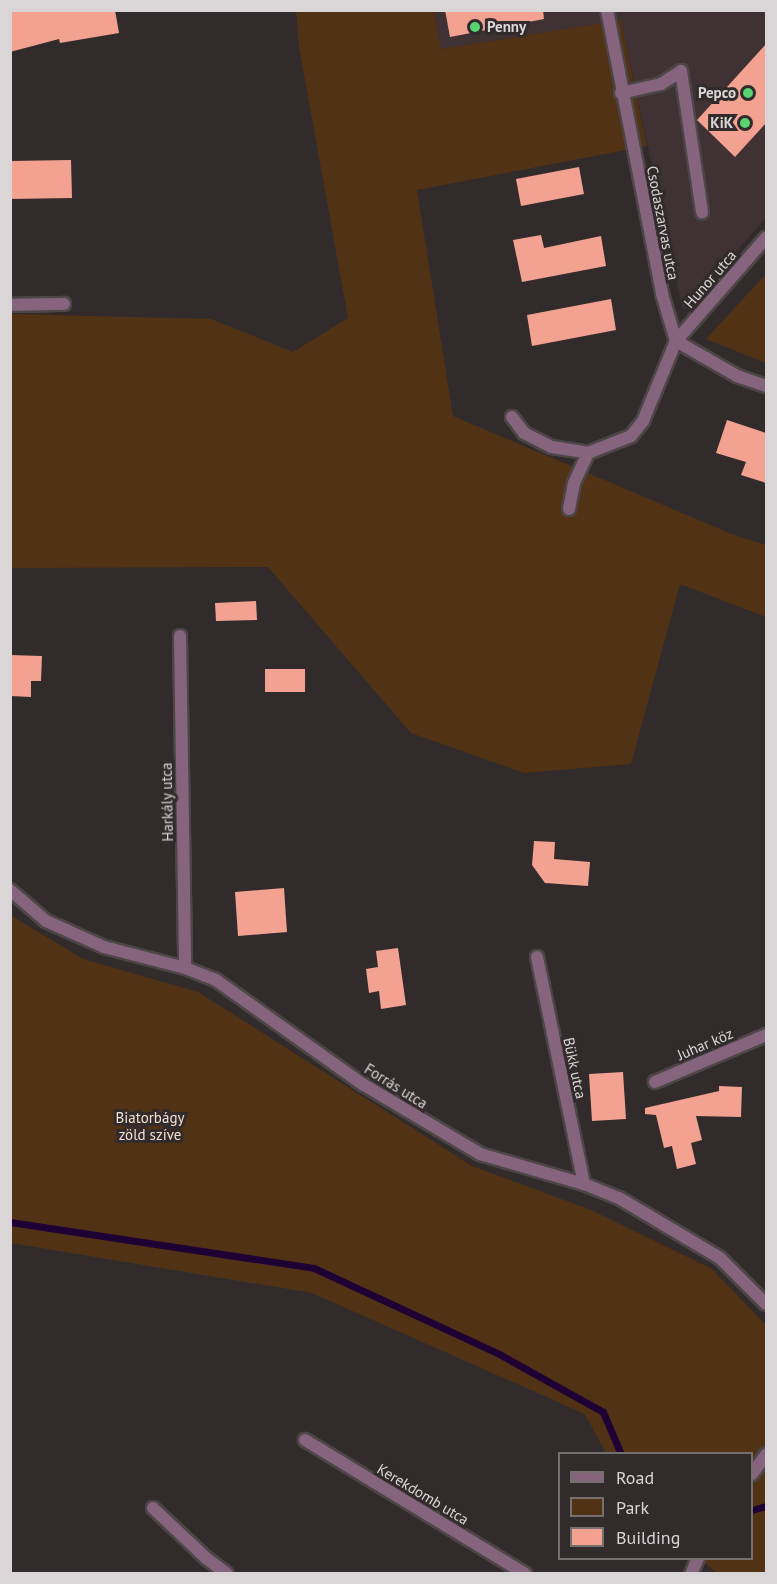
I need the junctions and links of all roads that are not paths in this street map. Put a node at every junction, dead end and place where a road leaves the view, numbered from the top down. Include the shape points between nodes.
1 (607, 10) edge
2 (621, 93) junction
3 (702, 212) dead end
4 (766, 238) edge
5 (64, 304) dead end
6 (10, 305) edge
7 (676, 340) junction
8 (766, 386) edge
9 (512, 417) dead end
10 (588, 453) junction
11 (569, 509) dead end
12 (180, 636) dead end
13 (10, 890) edge
14 (537, 957) dead end
15 (185, 968) junction
16 (766, 1035) edge
17 (655, 1082) dead end
18 (584, 1184) junction
19 (766, 1304) edge
20 (305, 1440) dead end
21 (766, 1455) edge
22 (753, 1473) edge
23 (153, 1508) dead end
24 (697, 1560) edge
25 (227, 1574) edge
26 (525, 1574) edge
27 (691, 1574) edge

1 - 2 street, Csodaszarvas utca
2 - 3 street via 661,84 681,71
2 - 7 street, Csodaszarvas utca via 662,294
4 - 7 street, Hunor utca
5 - 6 street
7 - 8 street via 737,376
7 - 10 street, Hunor utca via 638,429
9 - 10 street via 524,433 552,447
10 - 11 street via 574,483
12 - 15 street, Harkály utca
13 - 15 street, Forrás utca via 46,921 94,942
14 - 18 street, Bükk utca
15 - 18 street, Forrás utca via 216,980 364,1085 480,1154
16 - 17 street, Juhar köz
18 - 19 street, Forrás utca via 619,1198 720,1258
20 - 26 street, Kerekdomb utca
21 - 22 street
23 - 25 street
24 - 27 street

